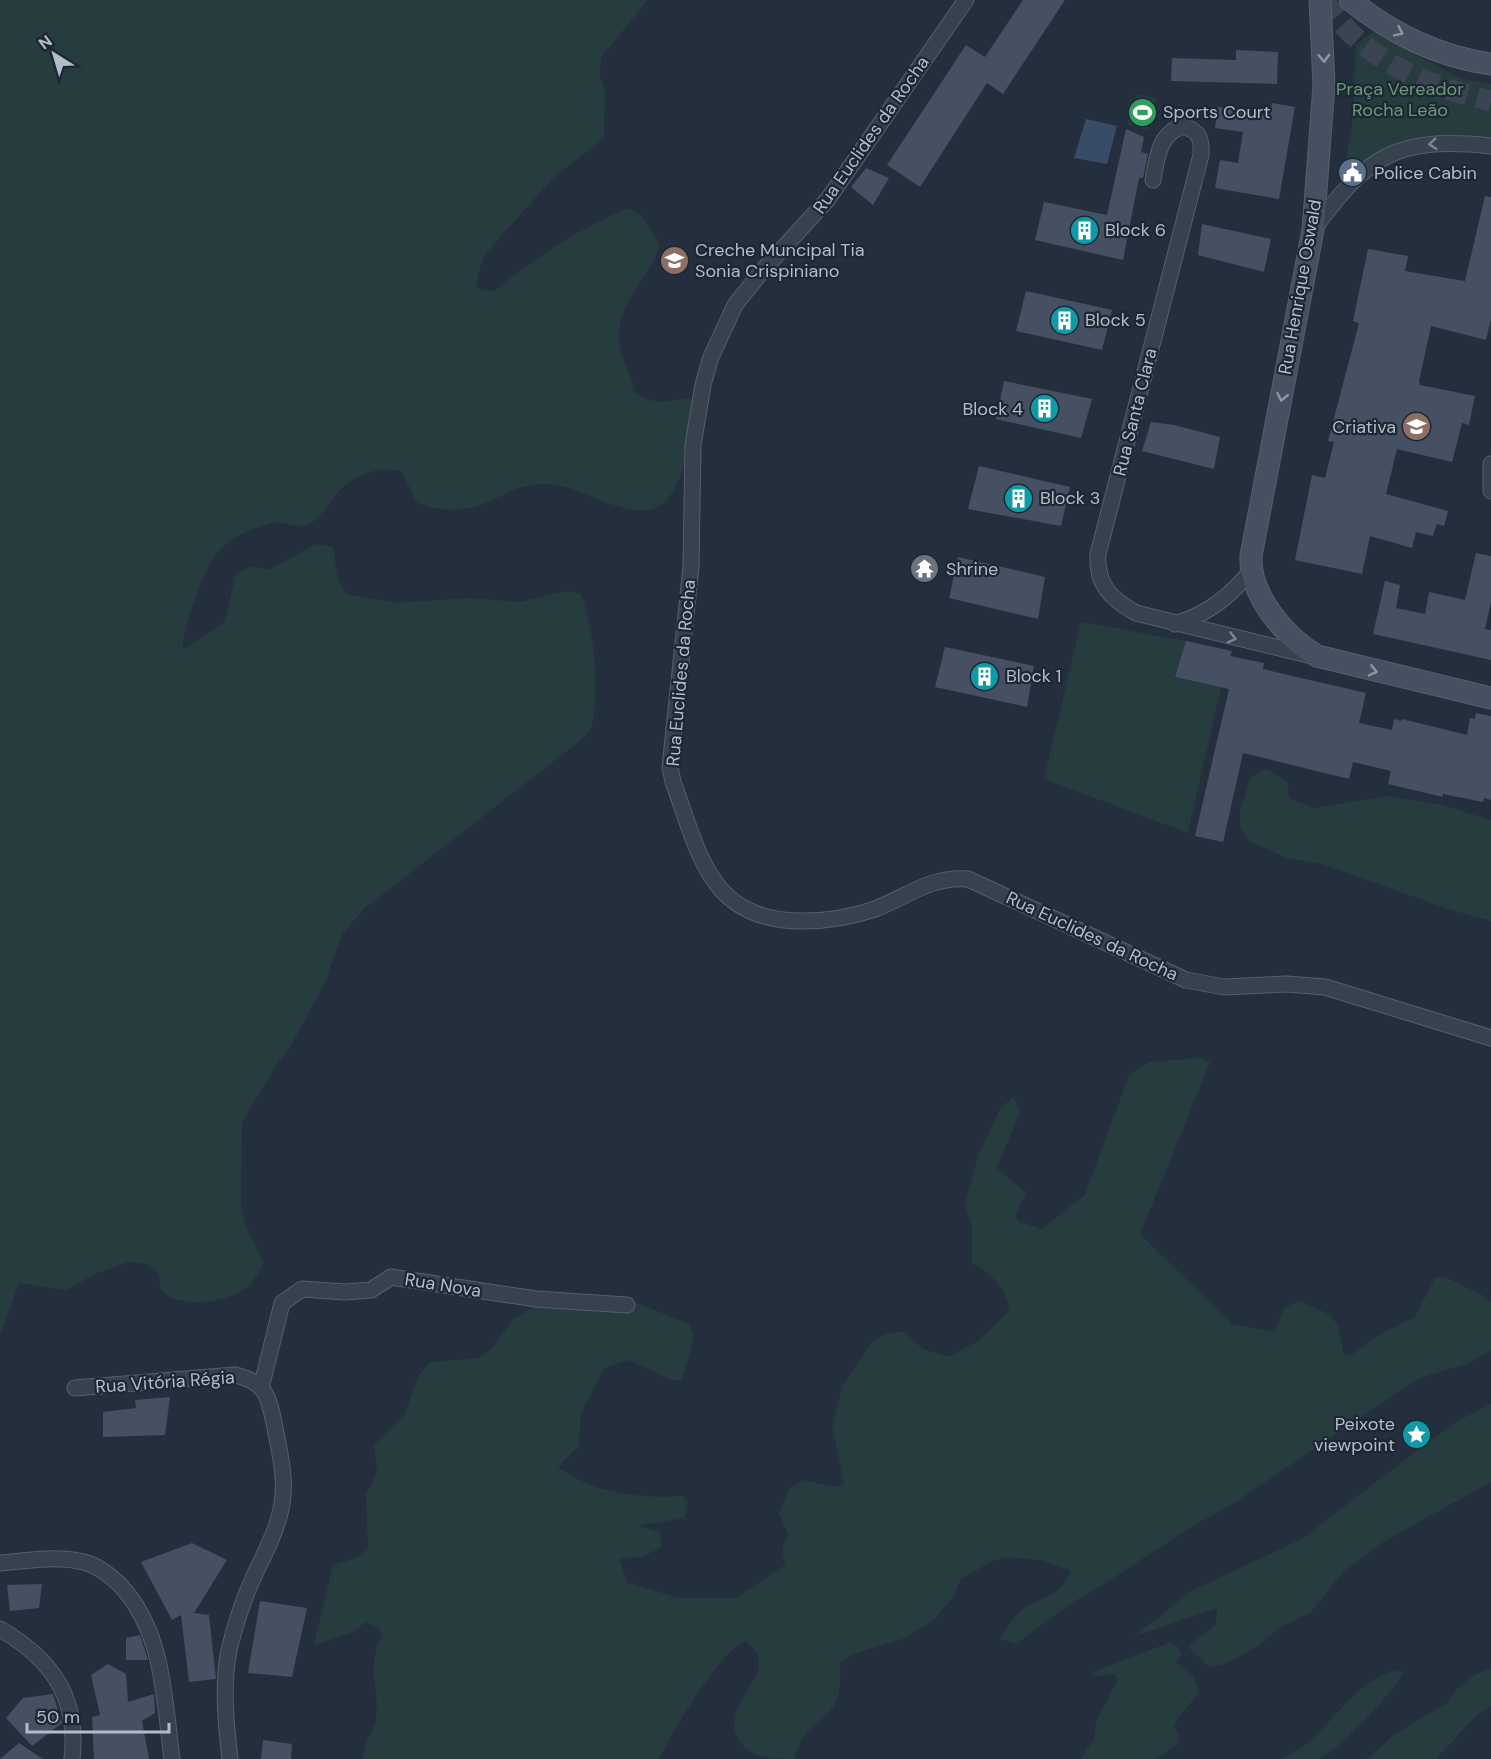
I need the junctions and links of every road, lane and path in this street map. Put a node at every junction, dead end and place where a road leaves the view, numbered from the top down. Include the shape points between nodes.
1 (966, 0) edge
2 (1320, 0) edge
3 (1350, 0) edge
4 (1491, 63) edge
5 (1491, 146) edge
6 (1153, 180) dead end
7 (1313, 230) junction
8 (1491, 464) edge
9 (1491, 491) edge
10 (1251, 571) junction
11 (1175, 624) junction
12 (1317, 656) junction
13 (1491, 698) edge
14 (1491, 1038) edge
15 (627, 1305) dead end
16 (75, 1388) dead end
17 (261, 1388) junction
18 (0, 1563) edge
19 (0, 1629) edge
20 (72, 1759) edge
21 (172, 1759) edge
22 (230, 1759) edge

1 - 14 street, Rua Euclides da Rocha via 828,199 735,305 711,357 691,469 691,567 670,767 707,868 723,893 738,906 762,917 788,921 861,914 930,882 968,879 1186,980 1224,987 1325,987
2 -> 7 main road, Rua Henrique Oswald via 1324,85
3 -> 4 main road via 1383,25 1430,47
5 -> 7 street via 1429,144 1388,155 1354,178
6 - 11 street, Rua Santa Clara via 1165,136 1183,126 1199,134 1201,155 1098,566 1104,589 1119,604
7 -> 10 main road, Rua Henrique Oswald
8 - 9 street
10 - 11 street via 1216,606
10 - 12 main road, Rua Henrique Oswald via 1257,589 1277,618
11 -> 12 street, Rua Santa Clara
12 -> 13 main road, Rua Santa Clara
15 - 17 street, Rua Nova via 536,1299 391,1277 371,1290 302,1289 282,1303
16 - 17 street, Rua Vitória Régia via 235,1375 249,1378
17 - 22 street, Rua Vitória Régia via 270,1404 284,1492 275,1530 239,1614 228,1653 225,1700
18 - 21 street via 80,1561 100,1569 136,1604 159,1662
19 - 20 street via 40,1658 62,1687 72,1716

